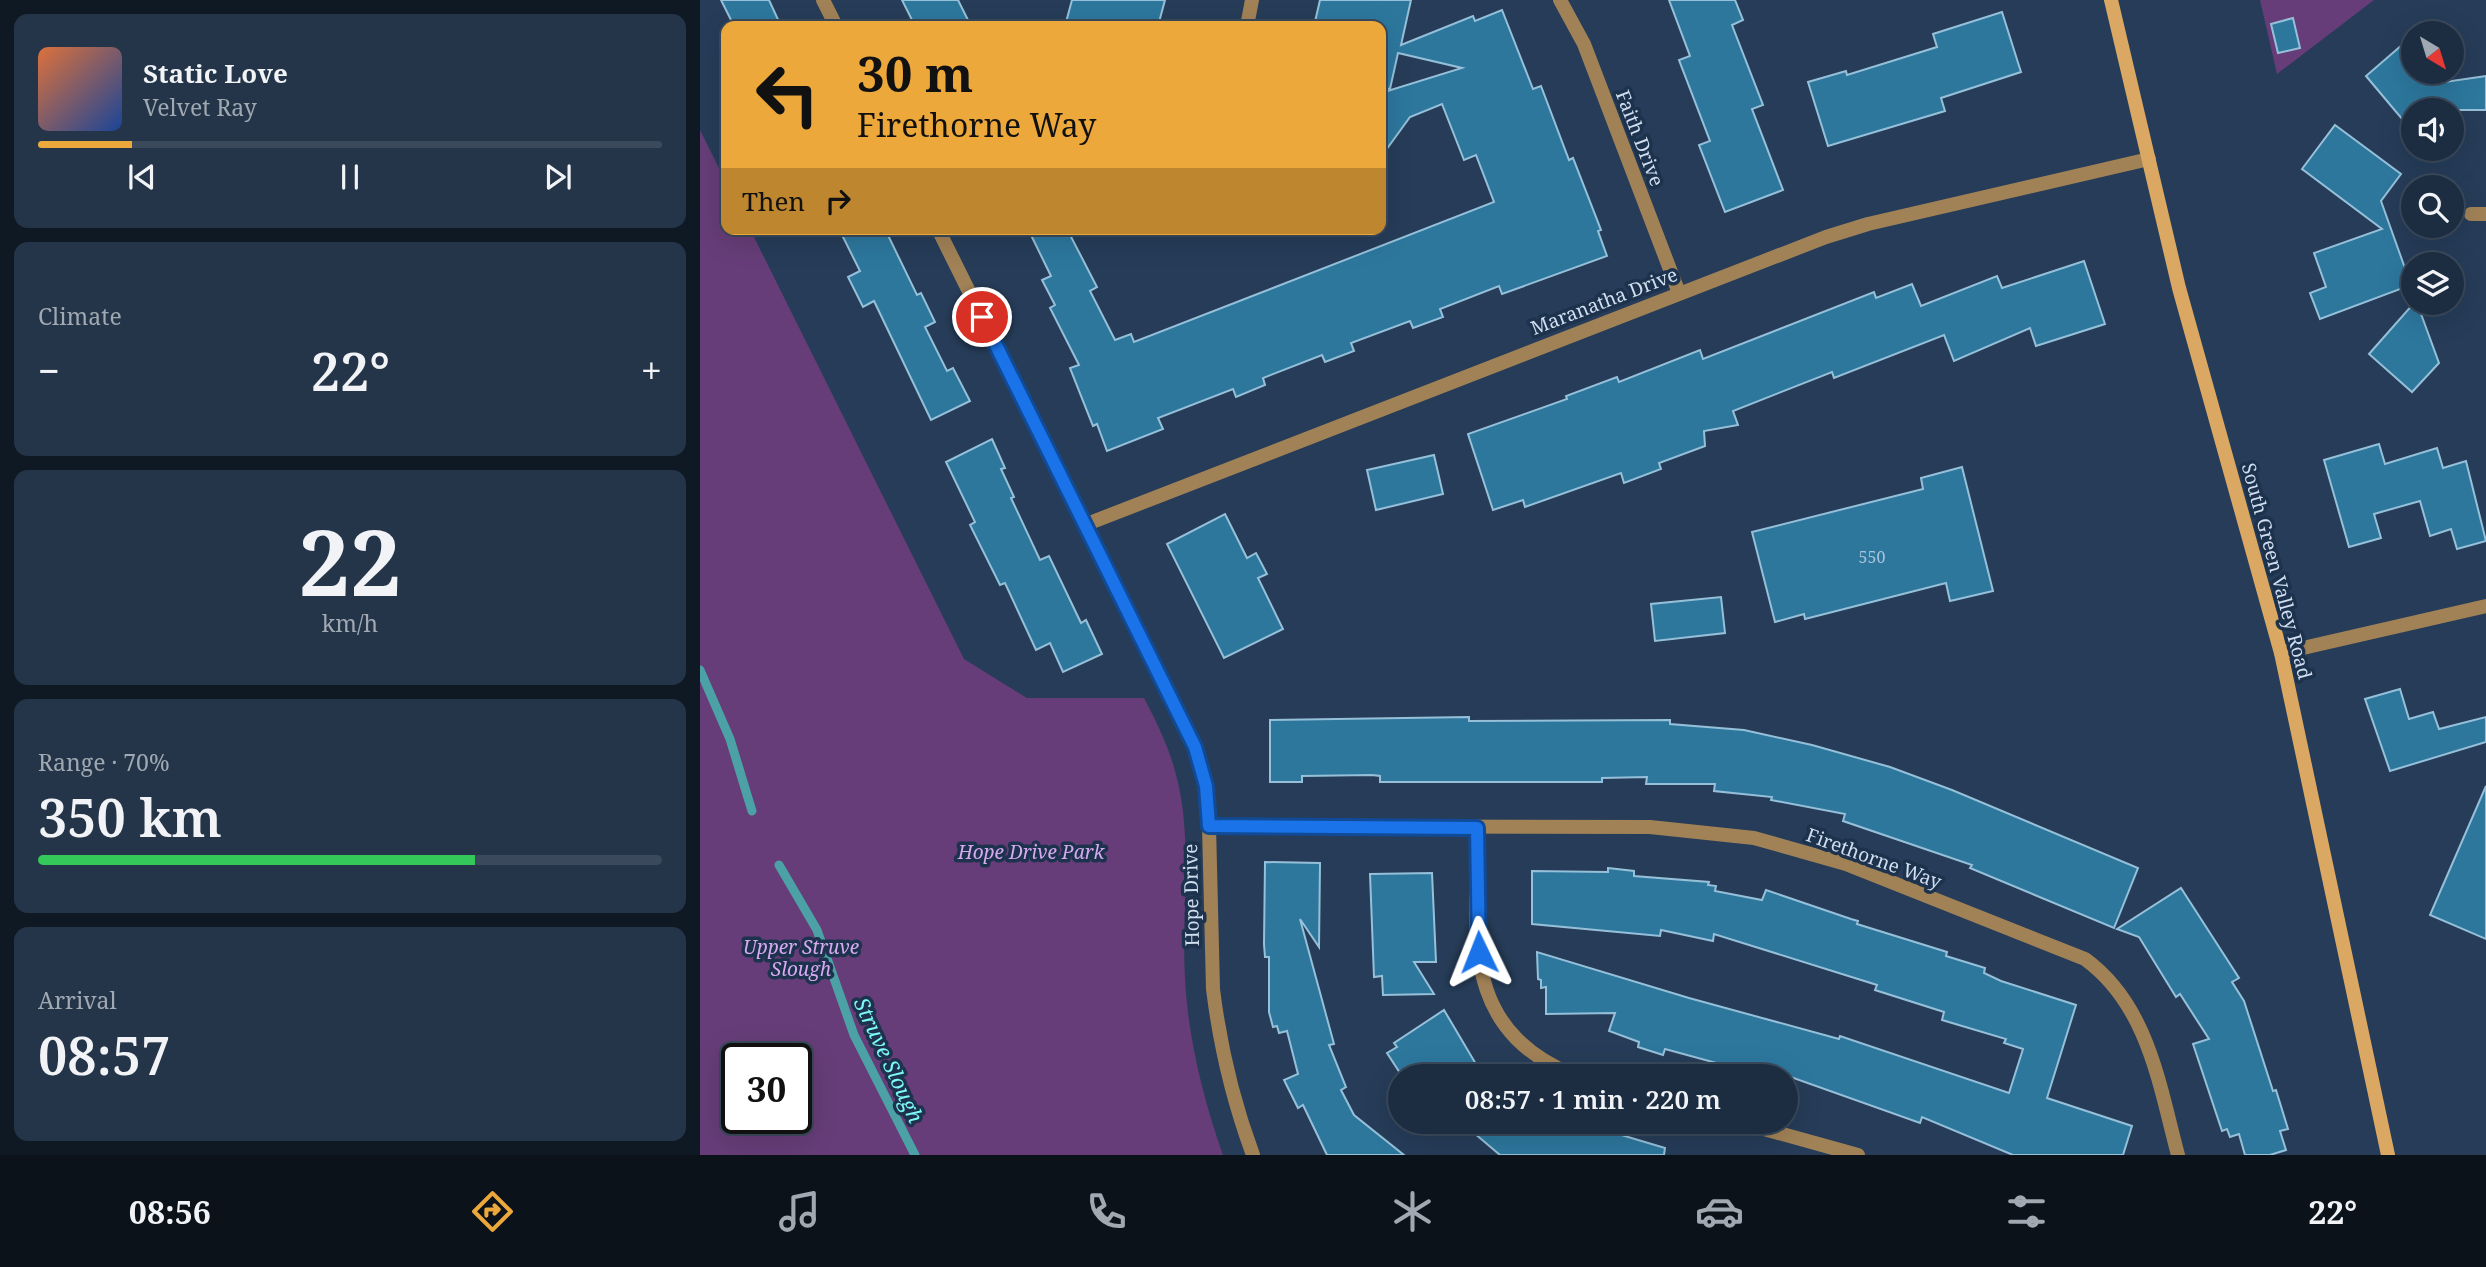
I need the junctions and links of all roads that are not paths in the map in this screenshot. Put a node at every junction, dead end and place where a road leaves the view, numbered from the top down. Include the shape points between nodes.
1 (823, 0) edge
2 (1252, 0) edge
3 (1560, 0) edge
4 (2111, 0) edge
5 (834, 21) edge
6 (1248, 21) edge
7 (2149, 159) junction
8 (2470, 214) dead end
9 (2486, 214) edge
10 (941, 235) edge
11 (1679, 293) junction
12 (1087, 524) junction
13 (2486, 606) edge
14 (2281, 653) junction
15 (1209, 826) junction
16 (1477, 828) junction
17 (1552, 1064) edge
18 (1777, 1134) edge
19 (1832, 1151) edge
20 (1253, 1155) edge
21 (1858, 1155) edge
22 (2178, 1155) edge
23 (2388, 1155) edge

1 - 5 street
2 - 6 street
3 - 11 street, Faith Drive via 1584,44
4 - 7 main road, South Green Valley Road
7 - 11 street, Maranatha Drive via 1868,224
7 - 14 main road, South Green Valley Road via 2179,288
8 - 9 street
10 - 12 street, Hope Drive
11 - 12 street, Maranatha Drive
12 - 15 street, Hope Drive via 1195,747 1206,786
13 - 14 street
14 - 23 main road, South Green Valley Road
15 - 16 street, Firethorne Way
15 - 20 street, Hope Drive via 1217,1020 1230,1083
16 - 17 street via 1479,952 1487,996 1530,1053
16 - 22 street, Firethorne Way via 1650,827 1754,838 1846,864 2085,959 2114,985 2136,1017
18 - 19 street
19 - 21 street

